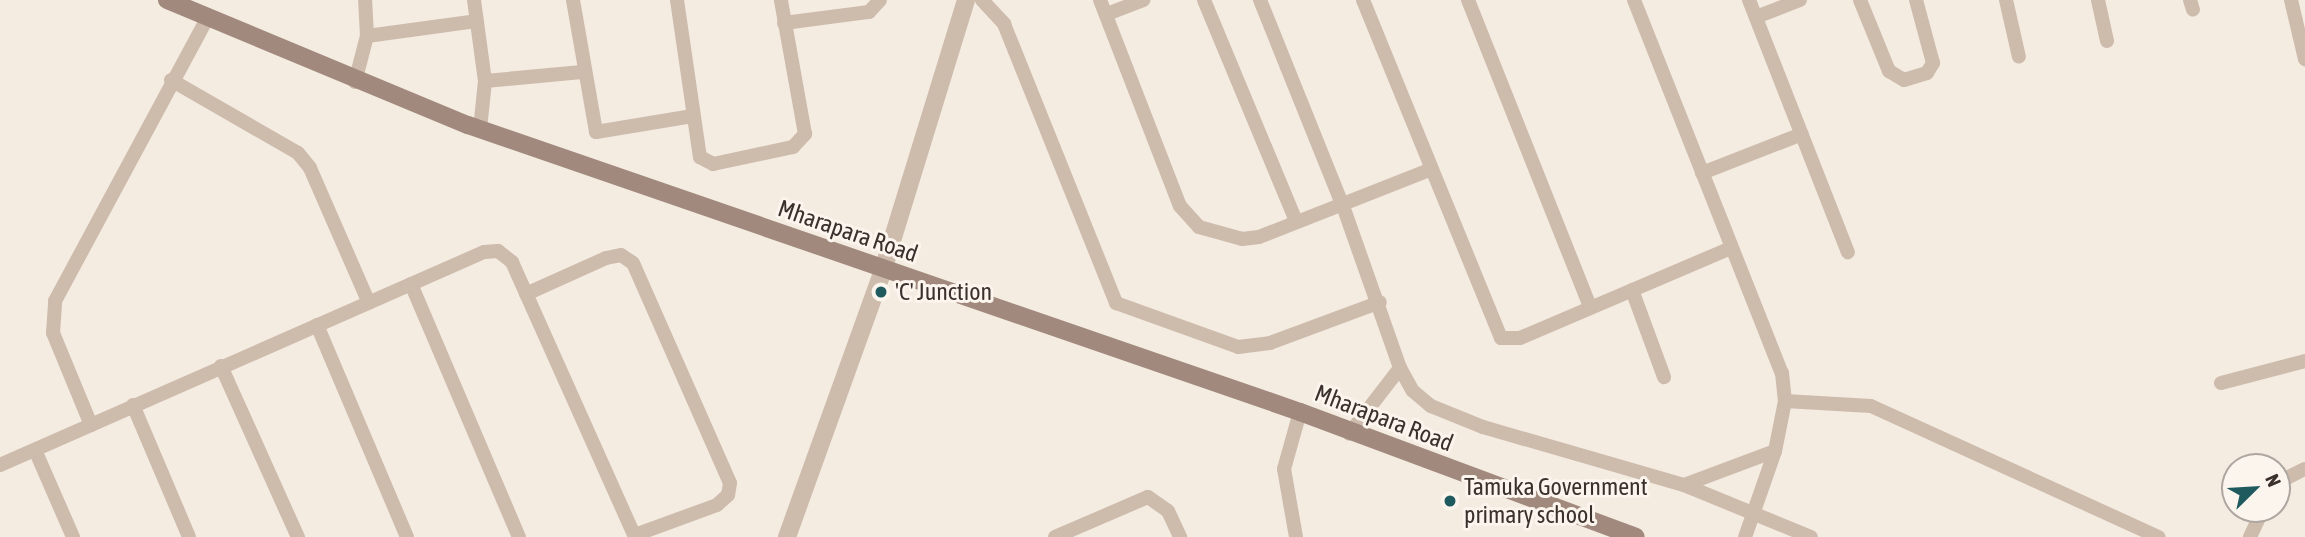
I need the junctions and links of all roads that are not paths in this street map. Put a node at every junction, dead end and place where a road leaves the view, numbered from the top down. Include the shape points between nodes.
1 (167, 0) edge
2 (365, 0) edge
3 (474, 0) edge
4 (573, 0) edge
5 (677, 0) edge
6 (780, 0) edge
7 (880, 0) edge
8 (966, 0) edge
9 (982, 0) edge
10 (1100, 0) edge
11 (1143, 0) edge
12 (1203, 0) edge
13 (1260, 0) edge
14 (1363, 0) edge
15 (1468, 0) edge
16 (1634, 0) edge
17 (1749, 0) edge
18 (1800, 0) edge
19 (1860, 0) edge
20 (1916, 0) edge
21 (2006, 0) edge
22 (2098, 0) edge
23 (2291, 0) edge
24 (1107, 14) junction
25 (1756, 17) junction
26 (206, 20) junction
27 (477, 21) junction
28 (784, 23) junction
29 (367, 36) junction
30 (2107, 41) dead end
31 (2019, 58) dead end
32 (2305, 59) edge
33 (582, 72) junction
34 (171, 80) junction
35 (485, 81) junction
36 (355, 82) junction
37 (693, 116) junction
38 (480, 130) junction
39 (1802, 134) junction
40 (1429, 170) junction
41 (1702, 173) junction
42 (1343, 206) junction
43 (1296, 222) junction
44 (1731, 248) junction
45 (1848, 252) dead end
46 (883, 270) junction
47 (411, 284) junction
48 (1632, 290) junction
49 (526, 294) junction
50 (1380, 302) junction
51 (369, 303) junction
52 (1590, 307) junction
53 (317, 325) junction
54 (2305, 361) edge
55 (221, 366) junction
56 (1400, 368) junction
57 (1664, 377) dead end
58 (2221, 383) dead end
59 (1785, 401) junction
60 (133, 405) junction
61 (1300, 412) junction
62 (91, 425) junction
63 (1349, 434) junction
64 (35, 450) junction
65 (1775, 451) junction
66 (0, 465) edge
67 (1684, 485) junction
68 (1755, 510) junction
69 (635, 536) edge
70 (73, 537) edge
71 (189, 537) edge
72 (298, 537) edge
73 (407, 537) edge
74 (519, 537) edge
75 (787, 537) edge
76 (1055, 537) edge
77 (1180, 537) edge
78 (1296, 537) edge
79 (1636, 537) edge
80 (1745, 537) edge
81 (1811, 537) edge
82 (2159, 537) edge

1 - 26 main road, Mharapara Road
2 - 29 street
3 - 27 street
4 - 33 street
5 - 37 street
6 - 28 street
7 - 28 street via 869,12
8 - 46 street
9 - 50 street via 1004,24 1116,303 1238,347 1270,343
10 - 24 street
11 - 24 street
12 - 43 street
13 - 42 street
14 - 40 street
15 - 52 street
16 - 41 street
17 - 25 street
18 - 25 street
19 - 20 street via 1889,71 1904,79 1927,73 1933,63
21 - 31 street
22 - 30 street
23 - 32 street
24 - 43 street via 1186,218 1199,227 1242,239
25 - 39 street
26 - 34 street
26 - 36 main road, Mharapara Road
27 - 29 street
27 - 35 street
28 - 37 street via 805,134 801,143 706,163 700,157
29 - 36 street
33 - 35 street
33 - 37 street via 596,132
34 - 51 street via 298,153 310,168
34 - 62 street via 55,301 52,333
35 - 38 street
36 - 38 main road, Mharapara Road
38 - 46 main road, Mharapara Road
39 - 41 street
39 - 45 street
40 - 42 street
40 - 52 street via 1502,338 1520,338
41 - 44 street
42 - 43 street
42 - 50 street
44 - 48 street
44 - 59 street via 1782,373
46 - 61 main road, Mharapara Road
46 - 75 street
47 - 49 street via 498,251 512,262
47 - 51 street
47 - 74 street
48 - 52 street
48 - 57 street
49 - 69 street
49 - 69 street via 607,258 621,255 633,263 730,482 729,495 717,505
50 - 56 street
51 - 53 street
53 - 55 street
53 - 73 street
54 - 58 street
55 - 60 street
55 - 72 street
56 - 63 street
56 - 67 street via 1413,391 1431,406
59 - 65 street
59 - 82 street via 1871,406
60 - 62 street
60 - 71 street
61 - 63 main road, Mharapara Road
61 - 78 street via 1284,469
62 - 64 street
63 - 79 main road, Mharapara Road
64 - 66 street
64 - 70 street
65 - 67 street
65 - 68 street
67 - 68 street
68 - 80 street
68 - 81 street
76 - 77 street via 1147,497 1168,511

